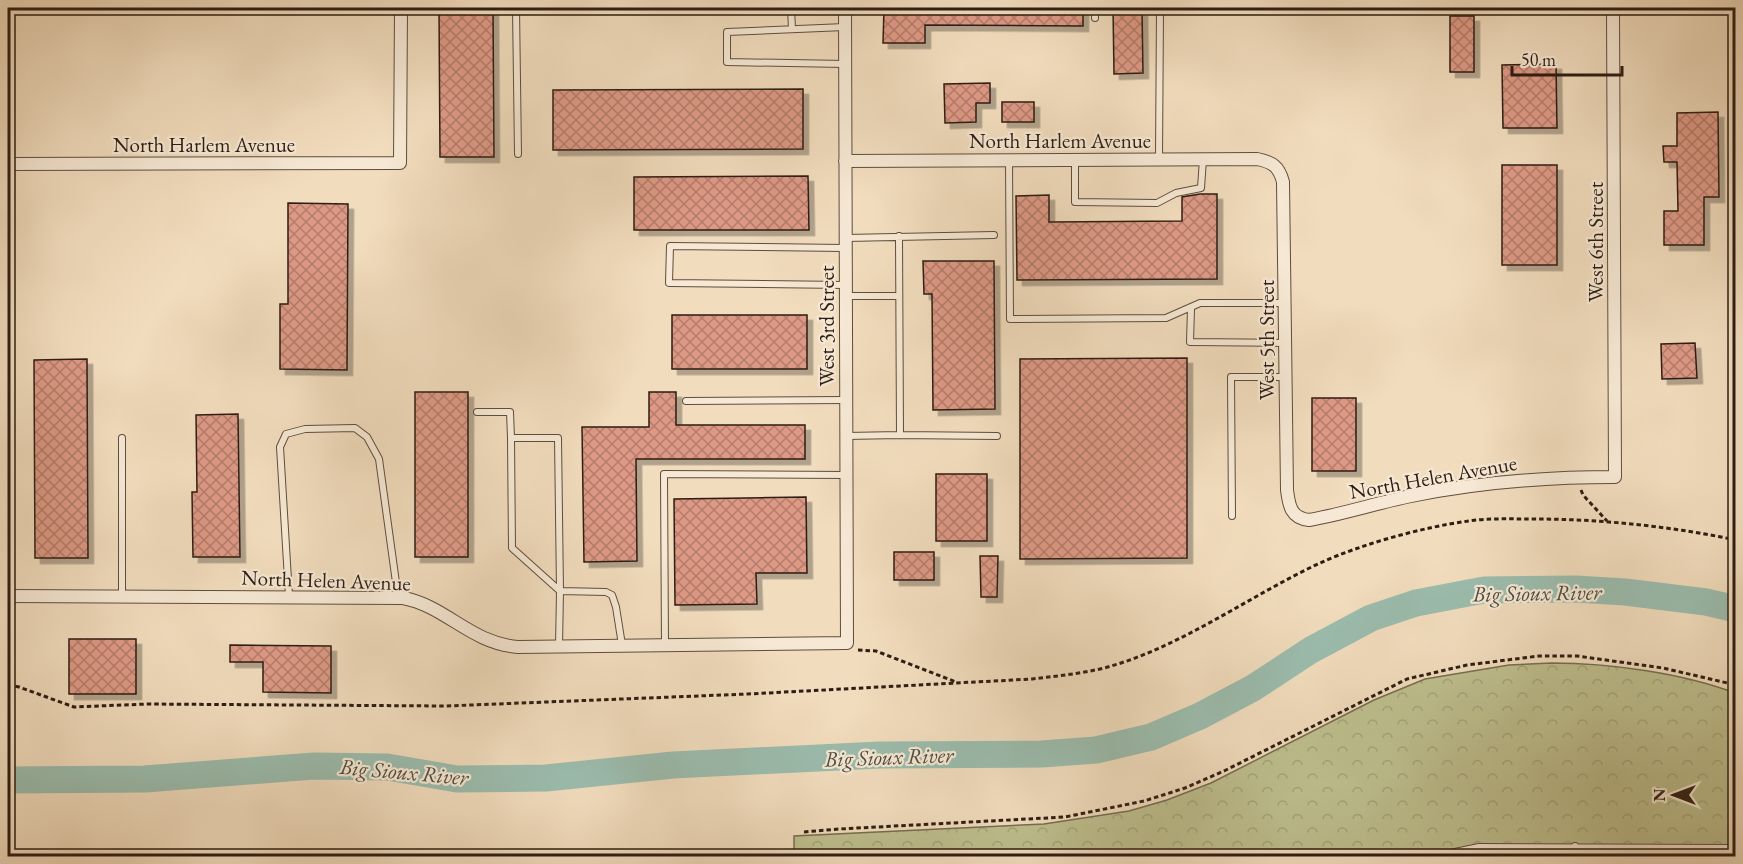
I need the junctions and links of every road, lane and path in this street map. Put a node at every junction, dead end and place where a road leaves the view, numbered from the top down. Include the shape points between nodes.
1 (401, 8) edge
2 (516, 8) edge
3 (791, 8) edge
4 (844, 8) edge
5 (1095, 8) edge
6 (1160, 8) edge
7 (1613, 8) edge
8 (1095, 18) dead end
9 (844, 27) junction
10 (792, 29) junction
11 (844, 64) junction
12 (518, 154) dead end
13 (1159, 159) junction
14 (1203, 159) junction
15 (1009, 160) junction
16 (1075, 160) junction
17 (844, 161) junction
18 (8, 164) edge
19 (1275, 164) joint
20 (994, 235) dead end
21 (899, 236) junction
22 (845, 243) junction
23 (845, 291) junction
24 (899, 296) junction
25 (1285, 303) junction
26 (1191, 309) junction
27 (1286, 343) junction
28 (1286, 377) junction
29 (8, 396) edge
30 (846, 400) junction
31 (686, 401) dead end
32 (477, 412) dead end
33 (900, 435) junction
34 (846, 436) junction
35 (997, 436) dead end
36 (122, 438) dead end
37 (511, 438) junction
38 (846, 475) junction
39 (1576, 477) junction
40 (1615, 477) joint
41 (1232, 516) dead end
42 (1294, 516) joint
43 (1608, 522) junction
44 (1736, 540) edge
45 (11, 555) dead end
46 (560, 591) junction
47 (8, 596) edge
48 (122, 596) junction
49 (289, 597) junction
50 (398, 597) junction
51 (847, 643) junction
52 (622, 645) junction
53 (665, 645) junction
54 (559, 646) junction
55 (958, 683) junction
56 (8, 685) edge
57 (1736, 685) edge
58 (804, 832) dead end
59 (1575, 846) junction
60 (1736, 848) edge
61 (1436, 856) edge
62 (1575, 856) edge

1 - 18 street, North Harlem Avenue via 400,164
2 - 12 lane
3 - 10 lane
4 - 9 street, West 3rd Street
5 - 8 lane
6 - 13 lane
7 - 40 street, West 6th Street
9 - 10 lane
9 - 11 street, West 3rd Street
10 - 11 lane via 727,32 727,62
11 - 17 street, West 3rd Street
13 - 14 street, North Harlem Avenue
13 - 16 street, North Harlem Avenue
14 - 16 lane via 1201,188 1157,202 1075,202
14 - 19 street, North Harlem Avenue via 1257,159
15 - 16 street, North Harlem Avenue
15 - 17 street, North Harlem Avenue
15 - 26 lane via 1010,319 1166,318
17 - 22 street, West 3rd Street
19 - 25 street, West 5th Street via 1283,182
20 - 21 lane
21 - 22 lane
21 - 24 lane
22 - 23 street, West 3rd Street
22 - 23 lane via 670,246 669,283
23 - 24 lane
23 - 30 street, West 3rd Street
24 - 33 lane
25 - 26 lane via 1200,303
25 - 27 street, West 5th Street
26 - 27 lane via 1191,342
27 - 28 street, West 5th Street
28 - 41 lane via 1231,377
28 - 42 street, West 5th Street via 1287,490
29 - 45 lane
30 - 31 lane
30 - 34 street, West 3rd Street
32 - 37 lane via 510,412
33 - 34 lane
33 - 35 lane
34 - 38 street, West 3rd Street
36 - 48 lane
37 - 46 lane via 512,548
37 - 46 lane via 558,438
38 - 51 street, West 3rd Street
38 - 53 lane via 664,474
39 - 40 street, North Helen Avenue
39 - 42 street, North Helen Avenue via 1494,482 1410,496 1309,520
39 - 43 path via 1583,495
43 - 44 path
43 - 55 path via 1469,521 1410,534 1323,561 1171,642 1104,668 1032,679
46 - 52 lane via 612,595
46 - 54 lane
47 - 48 street, North Helen Avenue
48 - 49 street, North Helen Avenue
49 - 50 street, North Helen Avenue
49 - 50 lane via 280,447 286,434 304,429 355,428 367,437 379,459
50 - 54 street, North Helen Avenue via 432,607 459,626 503,645
51 - 53 street, North Helen Avenue
51 - 55 path
52 - 53 street, North Helen Avenue
52 - 54 street, North Helen Avenue
55 - 56 path via 446,706 74,707
57 - 58 path via 1663,668 1577,656 1539,656 1467,665 1407,679 1224,771 1144,801 1056,818
59 - 60 lane
59 - 61 lane via 1479,847
59 - 62 lane

